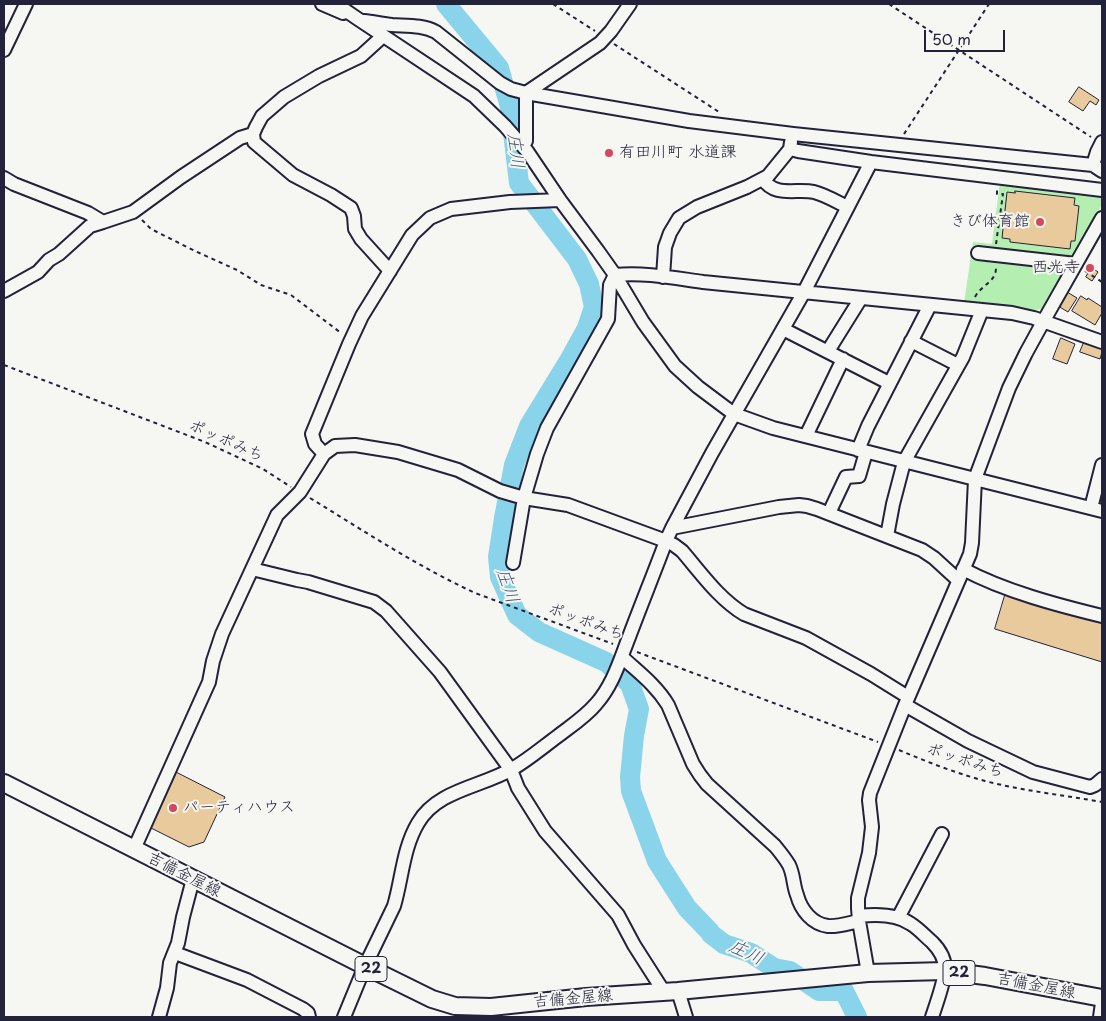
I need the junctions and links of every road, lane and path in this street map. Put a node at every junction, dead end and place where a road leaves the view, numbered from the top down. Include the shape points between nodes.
1 (26, 4) edge
2 (322, 4) edge
3 (336, 4) edge
4 (553, 4) edge
5 (630, 4) edge
6 (890, 4) edge
7 (990, 4) edge
8 (358, 19) junction
9 (382, 36) junction
10 (605, 38) junction
11 (4, 50) edge
12 (959, 50) junction
13 (526, 94) junction
14 (729, 126) junction
15 (253, 134) junction
16 (793, 134) junction
17 (1102, 143) edge
18 (900, 145) junction
19 (523, 146) junction
20 (790, 149) junction
21 (871, 162) junction
22 (1070, 163) junction
23 (1098, 168) edge
24 (4, 178) edge
25 (998, 178) junction
26 (763, 179) junction
27 (1066, 186) junction
28 (1102, 190) edge
29 (560, 200) junction
30 (847, 207) junction
31 (133, 212) junction
32 (1102, 218) edge
33 (103, 222) junction
34 (978, 253) dead end
35 (996, 255) junction
36 (1076, 264) junction
37 (390, 271) junction
38 (615, 276) junction
39 (664, 277) junction
40 (1102, 282) edge
41 (4, 291) edge
42 (804, 292) junction
43 (861, 298) junction
44 (930, 305) junction
45 (978, 310) junction
46 (1043, 322) junction
47 (783, 329) junction
48 (351, 340) junction
49 (911, 341) junction
50 (1102, 342) edge
51 (828, 351) junction
52 (844, 359) junction
53 (4, 365) edge
54 (958, 365) junction
55 (889, 383) junction
56 (734, 414) junction
57 (806, 436) junction
58 (862, 451) junction
59 (324, 454) junction
60 (904, 462) junction
61 (1102, 465) edge
62 (975, 480) junction
63 (300, 492) junction
64 (524, 498) junction
65 (1097, 509) edge
66 (829, 513) junction
67 (672, 528) junction
68 (888, 536) junction
69 (666, 541) junction
70 (513, 563) dead end
71 (252, 569) junction
72 (961, 575) junction
73 (1102, 616) edge
74 (623, 652) junction
75 (907, 701) junction
76 (888, 746) junction
77 (511, 770) junction
78 (4, 784) edge
79 (1100, 786) edge
80 (1102, 802) edge
81 (942, 834) dead end
82 (134, 849) junction
83 (193, 879) junction
84 (859, 918) junction
85 (898, 918) junction
86 (175, 953) junction
87 (365, 966) junction
88 (945, 971) junction
89 (868, 973) junction
90 (671, 992) junction
91 (1102, 998) edge
92 (1102, 1004) edge
93 (159, 1017) edge
94 (309, 1017) edge
95 (344, 1017) edge
96 (686, 1017) edge
97 (932, 1017) edge
98 (1100, 1017) edge

1 - 11 street
2 - 8 street
3 - 8 street
4 - 10 path
5 - 10 street
6 - 12 path
7 - 12 path
8 - 9 street
8 - 13 street via 432,30 500,82
9 - 15 street via 361,56 284,97 262,116
9 - 19 street via 474,96
10 - 13 street
10 - 14 path via 730,120
12 - 17 path
12 - 18 path
13 - 14 street
13 - 19 street via 526,141
14 - 16 street
15 - 31 street via 240,138
15 - 37 street via 254,142 293,175 350,208 355,230
16 - 18 street
16 - 20 street
17 - 23 street via 1094,158
18 - 22 street
19 - 29 street
20 - 21 street
20 - 26 street
21 - 25 street
21 - 30 street
22 - 23 street
22 - 27 street via 1076,168 1077,175
24 - 33 street
25 - 27 street
25 - 35 path via 997,194 1003,194
26 - 30 street via 776,190 812,192
26 - 39 street via 679,218 665,247
27 - 28 street
29 - 37 street via 451,209 430,218 412,235
29 - 38 street
30 - 42 street
31 - 33 street
31 - 48 path via 151,229 194,252 238,270 261,285 291,295
32 - 36 street
33 - 41 street via 90,226 38,272
34 - 35 street
35 - 36 street
35 - 45 path via 996,275 977,294
36 - 40 path
36 - 46 street
37 - 48 street
38 - 39 street
38 - 56 street via 674,366
38 - 64 street via 610,285 608,319 547,428
39 - 42 street
42 - 43 street
42 - 47 street
43 - 44 street
43 - 51 street
44 - 45 street
44 - 49 street
45 - 46 street via 1019,315
45 - 54 street
46 - 50 street
46 - 62 street via 1009,388
47 - 51 street
47 - 56 street
48 - 59 street via 312,434 315,444
49 - 54 street
49 - 55 street
51 - 52 street
52 - 55 street
52 - 57 street
53 - 63 path, ポッポみち via 205,442 263,469
54 - 60 street
55 - 58 street via 868,426
56 - 57 street
56 - 67 street
57 - 58 street
58 - 60 street
58 - 66 street via 859,476 846,477
59 - 63 street
59 - 64 street via 335,446 355,445 398,452 458,470 500,491
60 - 62 street
60 - 68 street
61 - 65 street
62 - 65 street
62 - 72 street via 972,543
63 - 71 street via 277,515
63 - 74 path, ポッポみち via 438,575
64 - 69 street via 568,505
64 - 70 street
66 - 67 street via 808,506 791,505
66 - 68 street
67 - 69 street
68 - 72 street via 928,553
69 - 74 street
69 - 75 street via 682,551 726,601 744,614 806,638 871,674
71 - 77 street via 374,602 386,611 440,672
71 - 82 street via 222,634 209,682
72 - 73 street via 978,577
72 - 75 street
74 - 76 path, ポッポみち
74 - 77 street via 609,685 595,706
74 - 84 street via 668,705 693,764 707,784 782,854 794,878 796,895 808,916 829,926
75 - 76 street
75 - 79 street via 968,741 1033,772 1085,786
76 - 80 path, ポッポみち via 985,781
76 - 84 street via 870,793 872,827 858,898
77 - 87 street via 450,795 424,813 407,845 394,906
77 - 90 street via 518,788 545,831 618,916 634,945
78 - 82 main road, 吉備金屋線 / 22
81 - 85 street
82 - 83 main road, 吉備金屋線 / 22
83 - 86 street
83 - 87 main road, 吉備金屋線 / 22
84 - 85 street via 886,915
84 - 89 street
85 - 88 street via 911,923 936,946 943,958
86 - 93 street
86 - 94 street via 261,986 303,1009
87 - 90 main road, 吉備金屋線 / 22 via 432,999 455,1006 491,1007
87 - 95 street
88 - 89 main road, 吉備金屋線 / 22
88 - 91 main road, 吉備金屋線 / 22
88 - 97 street
89 - 90 main road, 吉備金屋線 / 22
90 - 96 street
92 - 98 street

